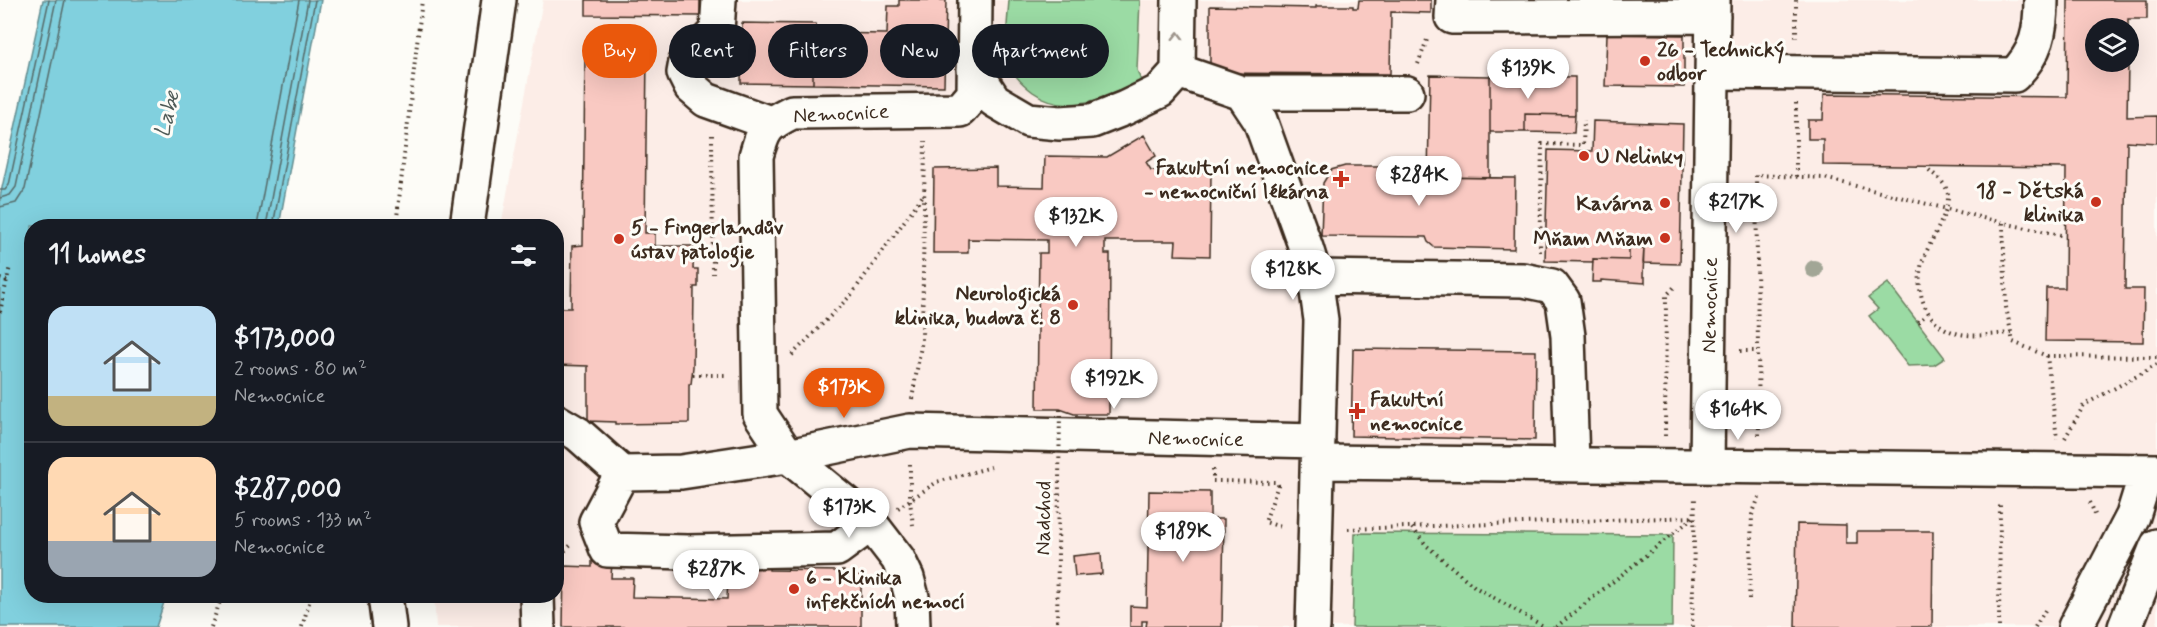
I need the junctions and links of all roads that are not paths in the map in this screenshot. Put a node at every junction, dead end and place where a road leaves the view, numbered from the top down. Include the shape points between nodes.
1 (499, 0) edge
2 (719, 0) edge
3 (975, 0) edge
4 (1179, 0) edge
5 (2041, 0) edge
6 (1453, 8) edge
7 (1713, 8) edge
8 (975, 24) edge
9 (1178, 71) junction
10 (1712, 72) junction
11 (974, 78) edge
12 (980, 78) edge
13 (1242, 93) junction
14 (1407, 93) road end
15 (770, 123) junction
16 (468, 219) edge
17 (1314, 277) junction
18 (564, 426) edge
19 (1318, 451) junction
20 (788, 456) junction
21 (1572, 464) junction
22 (1707, 466) junction
23 (2152, 471) edge
24 (622, 473) junction
25 (2133, 516) junction
26 (871, 524) junction
27 (2157, 545) edge
28 (386, 603) edge
29 (537, 603) edge
30 (388, 627) edge
31 (538, 627) edge
32 (913, 627) edge
33 (1313, 627) edge
34 (2075, 627) edge
35 (2125, 627) edge

1 - 16 street
2 - 15 street via 717,31 686,62 684,73 691,87 706,100
3 - 8 street, Nemocnice
9 -> 4 street
5 - 10 street via 2041,27 2028,62 2014,75
6 - 7 street
7 - 10 street, Nemocnice
9 - 12 street via 1160,91 1125,108 1092,121 1060,123 1028,120 994,100
9 - 13 street
10 - 22 street, Nemocnice
11 - 15 street, Nemocnice via 974,93 960,110 792,112
13 - 14 street
13 - 17 street via 1260,120
15 - 20 street, Nemocnice via 756,156 760,414
17 - 19 street via 1322,320
17 - 21 street via 1523,280 1552,286 1563,300 1568,336
18 - 24 street
19 - 20 street, Nemocnice via 910,431
19 - 21 street, Nemocnice
19 - 33 street
20 - 24 street via 681,472
20 - 26 street, Nemocnice
21 - 22 street, Nemocnice
22 - 23 street, Nemocnice
23 - 25 street
24 - 26 street via 596,522 607,550 837,549
25 - 27 street
25 - 34 street
26 - 32 street, Nemocnice via 898,559 907,578
27 - 35 street
28 - 30 street
29 - 31 street

